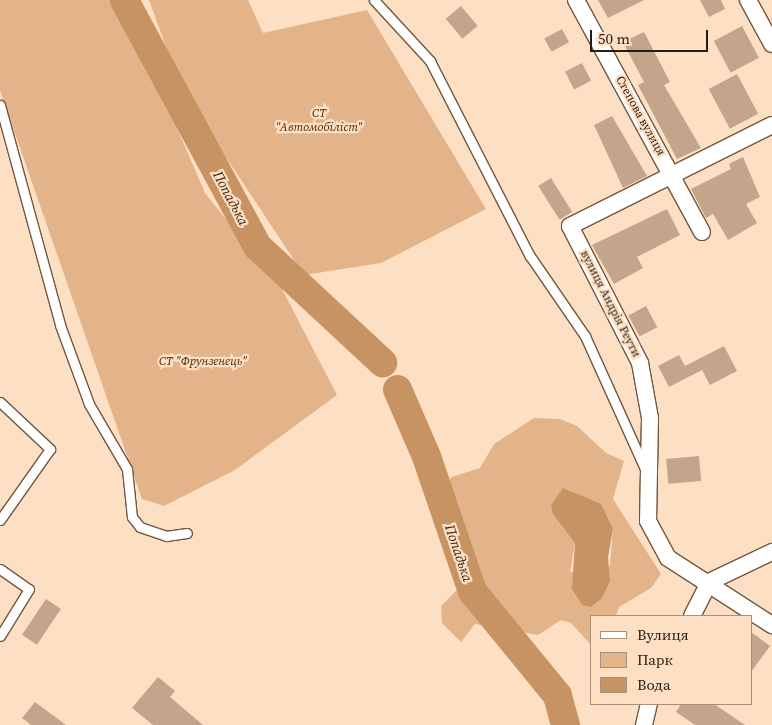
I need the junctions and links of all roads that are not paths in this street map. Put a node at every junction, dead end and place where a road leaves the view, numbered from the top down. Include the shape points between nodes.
1 (374, 0) edge
2 (576, 0) edge
3 (748, 0) edge
4 (772, 44) edge
5 (0, 105) edge
6 (772, 125) edge
7 (672, 175) junction
8 (702, 232) dead end
9 (0, 402) edge
10 (646, 471) junction
11 (0, 520) edge
12 (186, 532) dead end
13 (772, 552) edge
14 (0, 569) edge
15 (709, 582) junction
16 (692, 615) edge
17 (772, 624) edge
18 (0, 636) edge
19 (649, 705) edge
20 (644, 725) edge

1 - 10 lane via 430,61 530,256 585,336
2 - 7 street, Степова вулиця
3 - 4 street
5 - 12 lane via 60,325 89,404 127,469 132,517 140,527 166,536
6 - 7 street, вулиця Андрія Реути
7 - 8 street, Степова вулиця
7 - 10 street, вулиця Андрія Реути via 570,226 640,363 650,418
9 - 11 lane via 50,449
10 - 15 street, вулиця Андрія Реути via 648,521 668,558
13 - 15 street
14 - 18 lane via 29,589
15 - 16 street
15 - 17 street, вулиця Андрія Реути
19 - 20 street

